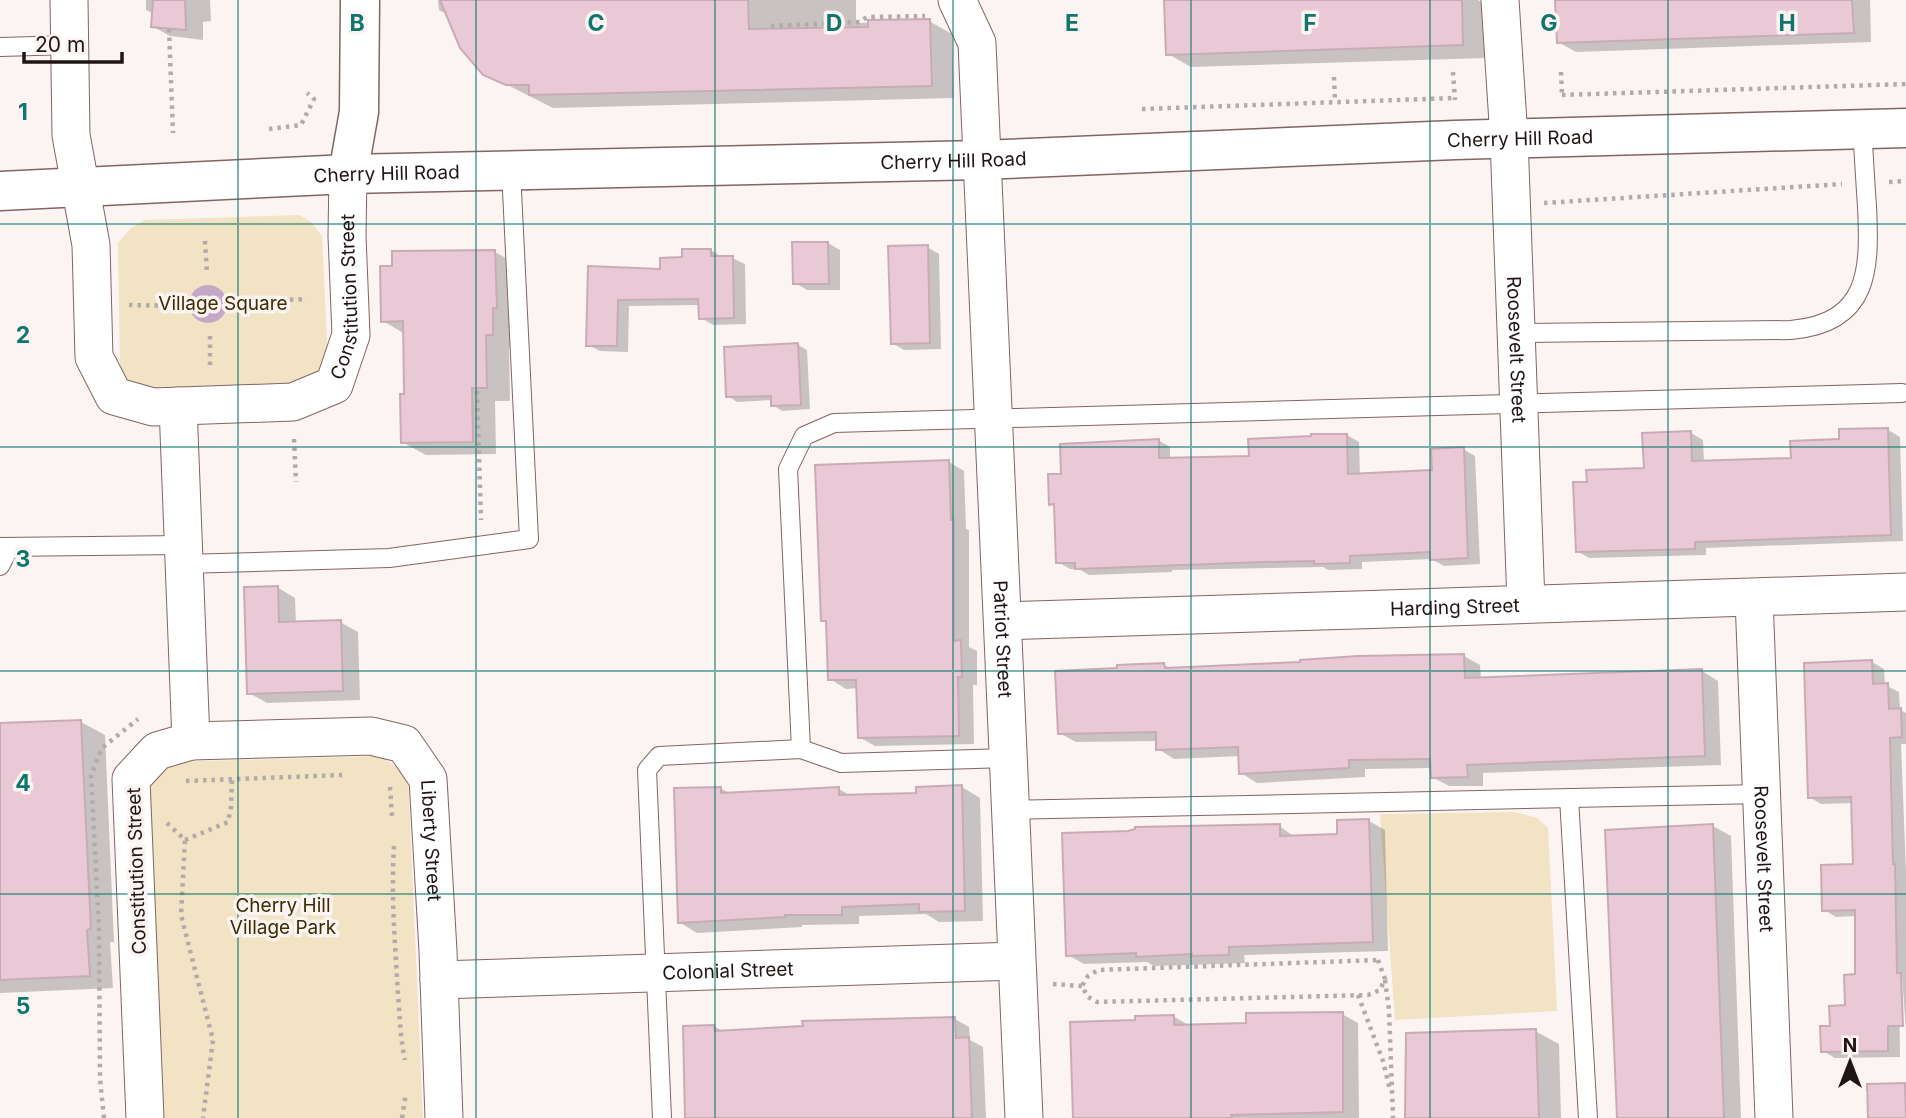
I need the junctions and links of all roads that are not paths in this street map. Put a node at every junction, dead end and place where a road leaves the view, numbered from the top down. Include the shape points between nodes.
1 (69, 0) edge
2 (360, 0) edge
3 (1500, 0) edge
4 (943, 8) edge
5 (71, 45) junction
6 (0, 47) edge
7 (1906, 128) edge
8 (1862, 129) junction
9 (1509, 138) junction
10 (981, 160) junction
11 (511, 170) junction
12 (348, 174) junction
13 (79, 187) junction
14 (0, 191) edge
15 (1516, 334) junction
16 (1902, 393) dead end
17 (1518, 404) junction
18 (178, 406) junction
19 (993, 419) junction
20 (5, 547) edge
21 (183, 554) junction
22 (0, 566) edge
23 (1906, 592) edge
24 (1754, 598) junction
25 (1526, 603) junction
26 (1003, 621) junction
27 (191, 741) junction
28 (801, 749) junction
29 (1008, 758) junction
30 (1762, 794) junction
31 (1569, 798) junction
32 (1010, 810) junction
33 (1016, 961) junction
34 (655, 973) junction
35 (439, 980) junction
36 (145, 1118) edge
37 (444, 1118) edge
38 (662, 1118) edge
39 (1024, 1118) edge
40 (1588, 1118) edge
41 (1774, 1118) edge

1 - 5 street
2 - 12 main road via 359,112
3 - 9 street, Roosevelt Street
4 - 10 street, Patriot Street via 977,43
5 - 6 lane
5 - 13 street via 71,135
7 - 8 main road, Cherry Hill Road
8 - 9 main road, Cherry Hill Road
8 - 15 lane via 1869,253 1864,284 1851,304 1828,321 1791,330
9 - 10 main road, Cherry Hill Road
9 - 15 street, Roosevelt Street
10 - 11 main road, Cherry Hill Road
10 - 19 street, Patriot Street
11 - 12 main road, Cherry Hill Road
11 - 21 lane via 530,539 388,558
12 - 13 main road, Cherry Hill Road
12 - 18 street, Constitution Street via 351,335 334,385 293,402
13 - 14 main road, Cherry Hill Road
13 - 18 street, Constitution Street via 91,245 94,357 114,396 153,407
15 - 17 street, Roosevelt Street
16 - 17 lane
17 - 19 lane
17 - 25 street, Roosevelt Street
18 - 21 street
19 - 26 street, Patriot Street
19 - 28 lane via 834,423 804,436 788,469
20 - 21 lane
20 - 22 lane
21 - 27 street
23 - 24 street, Harding Street
24 - 25 street, Harding Street
24 - 30 street, Roosevelt Street
25 - 26 street, Harding Street
26 - 29 street, Patriot Street
27 - 35 street, Liberty Street via 371,736 404,744 428,779
27 - 36 street, Constitution Street via 158,751 131,779
28 - 29 lane via 841,763
28 - 34 lane via 659,756 647,770
29 - 32 street, Patriot Street
30 - 31 lane
30 - 41 street, Roosevelt Street
31 - 32 lane
31 - 40 lane
32 - 33 street, Patriot Street
33 - 34 street, Colonial Street
33 - 39 street, Patriot Street
34 - 35 street, Colonial Street
34 - 38 lane
35 - 37 street, Liberty Street

